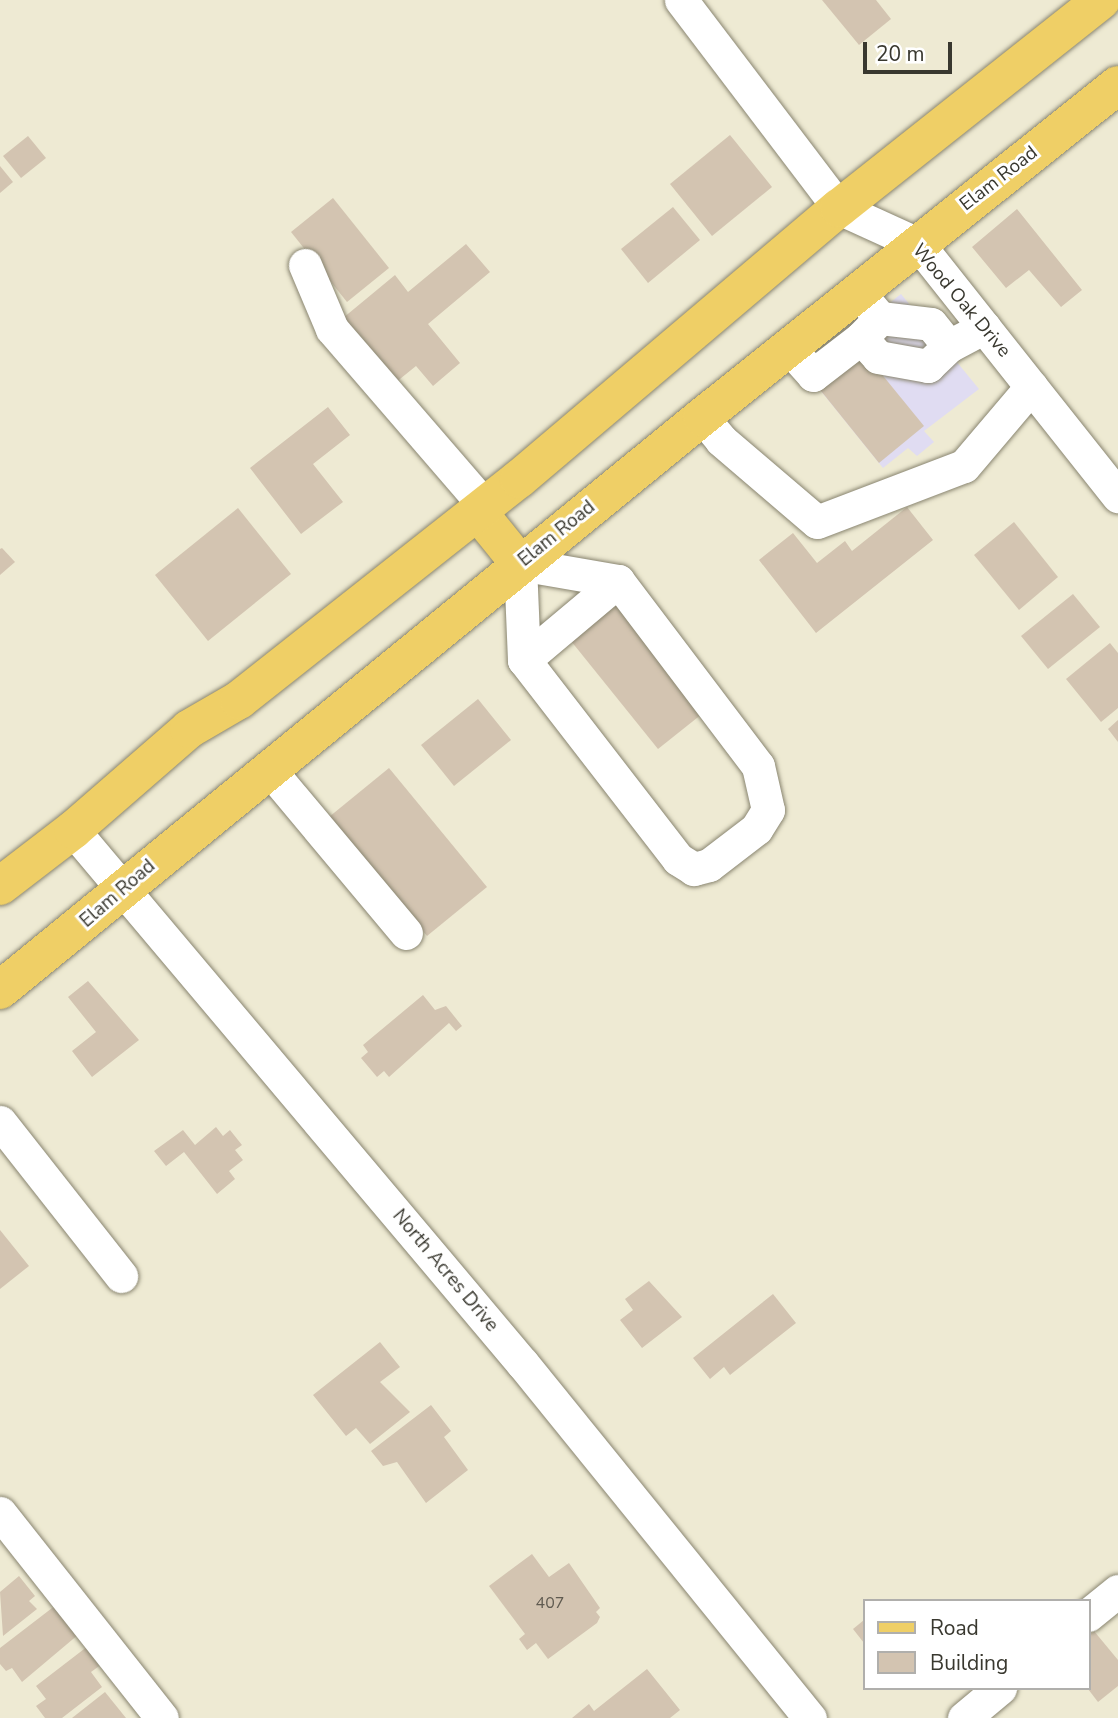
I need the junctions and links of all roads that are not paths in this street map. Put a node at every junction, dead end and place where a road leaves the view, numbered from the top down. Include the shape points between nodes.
1 (681, 0) edge
2 (1101, 0) edge
3 (1118, 85) edge
4 (839, 208) junction
5 (918, 244) junction
6 (305, 265) dead end
7 (866, 316) junction
8 (984, 327) junction
9 (1031, 387) junction
10 (702, 417) junction
11 (1118, 496) edge
12 (481, 509) junction
13 (520, 564) junction
14 (618, 581) junction
15 (524, 660) junction
16 (268, 768) junction
17 (73, 830) junction
18 (0, 886) edge
19 (121, 890) junction
20 (406, 933) dead end
21 (0, 990) edge
22 (0, 1122) edge
23 (121, 1276) dead end
24 (0, 1513) edge
25 (1118, 1591) edge
26 (1090, 1613) edge
27 (998, 1690) edge
28 (162, 1718) edge
29 (810, 1718) edge
30 (964, 1718) edge

1 - 4 street, Wood Oak Drive
2 - 4 main road
3 - 5 main road, Elam Road
4 - 5 street, Wood Oak Drive
4 - 12 main road
5 - 7 main road, Elam Road
5 - 8 street, Wood Oak Drive
6 - 12 street via 332,329
7 - 8 street via 878,357 928,366 949,346
7 - 10 main road, Elam Road via 789,348
8 - 9 street, Wood Oak Drive
9 - 10 street via 964,466 817,522 721,440
9 - 11 street, Wood Oak Drive
10 - 13 main road, Elam Road
12 - 13 main road
12 - 17 main road via 239,700 189,729
13 - 14 street
13 - 15 street
13 - 16 main road, Elam Road
14 - 15 street
14 - 15 street via 758,766 768,810 739,844 709,865 694,869 678,859
16 - 19 main road, Elam Road
16 - 20 street
17 - 18 main road
17 - 19 street, North Acres Drive
19 - 21 main road, Elam Road
19 - 29 street, North Acres Drive via 523,1364
22 - 23 street
24 - 28 street
25 - 26 street
27 - 30 street

